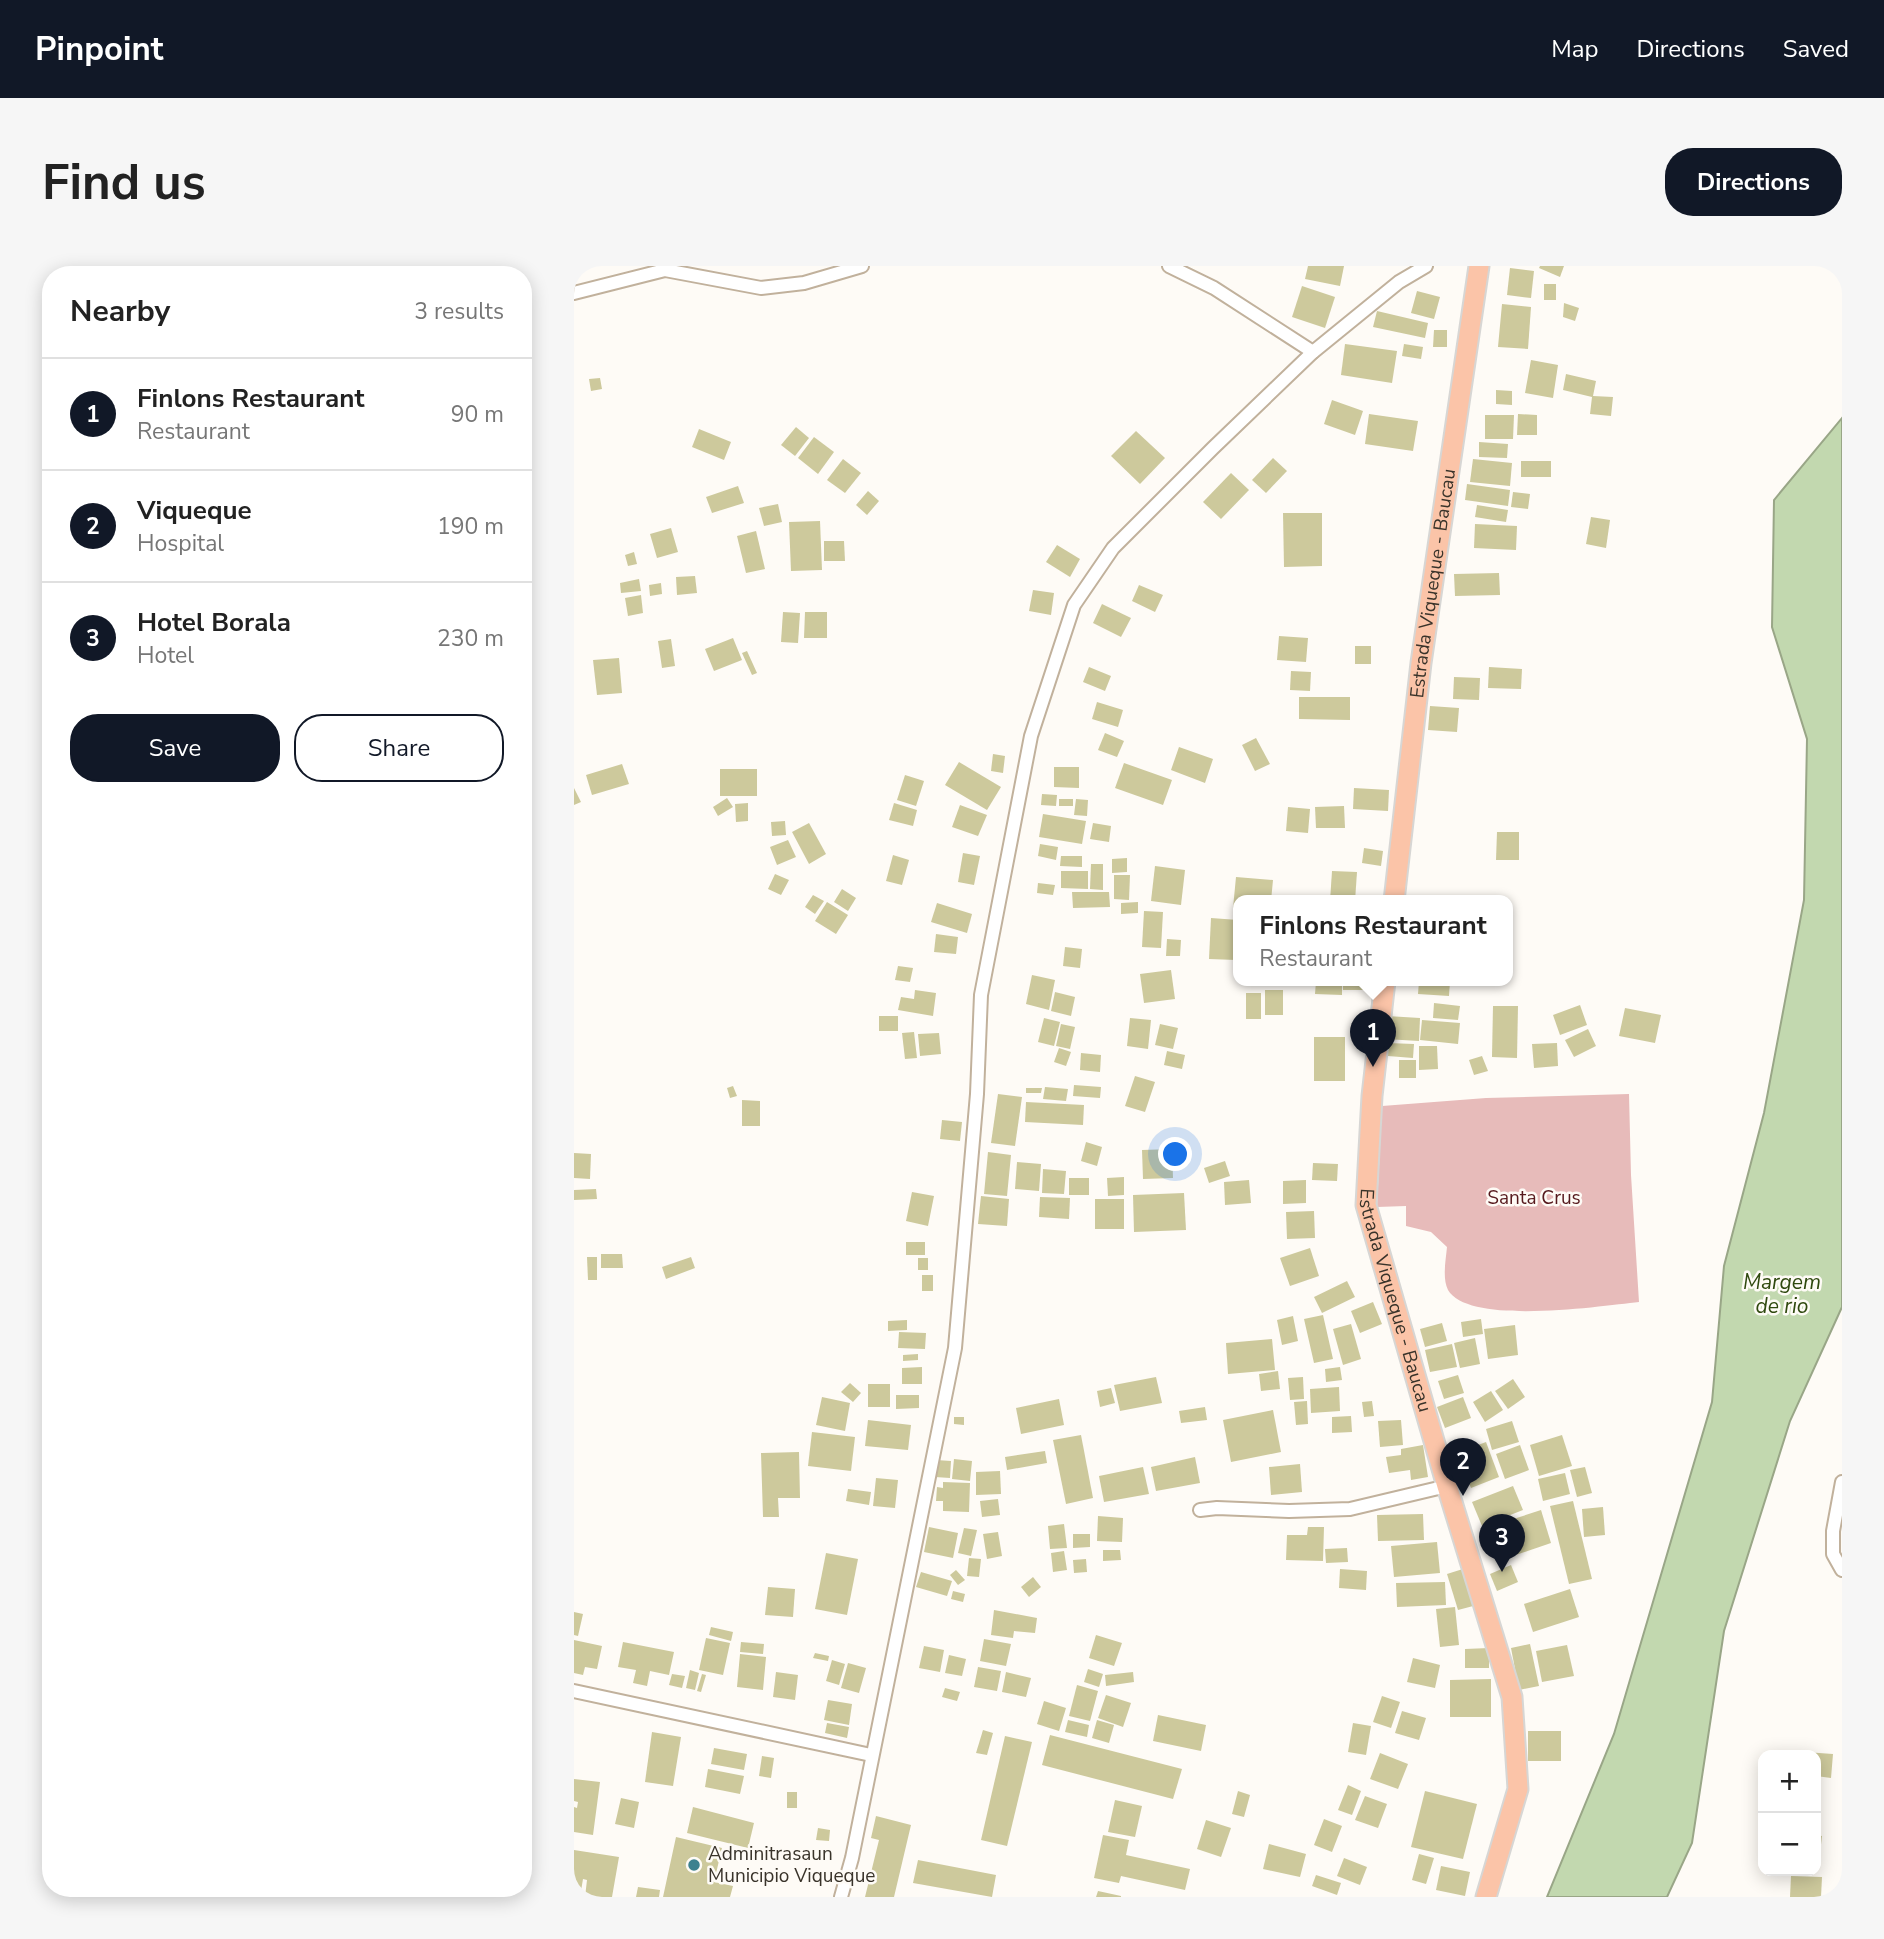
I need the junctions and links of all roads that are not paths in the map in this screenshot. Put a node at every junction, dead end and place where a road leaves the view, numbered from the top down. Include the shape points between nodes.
1 (862, 266) edge
2 (1169, 266) edge
3 (1426, 266) edge
4 (1479, 266) edge
5 (574, 293) edge
6 (1313, 352) junction
7 (1395, 895) edge
8 (1384, 986) edge
9 (1842, 1482) edge
10 (1447, 1486) junction
11 (1200, 1510) dead end
12 (1842, 1570) edge
13 (574, 1691) edge
14 (871, 1755) junction
15 (841, 1897) edge
16 (1486, 1897) edge

1 - 5 street via 804,283 761,288 665,270
2 - 6 street via 1214,288
3 - 6 street via 1399,282
4 - 7 main road, Estrada Viqueque - Baucau via 1421,663
6 - 14 street via 1113,548 1074,605 1031,736 981,995 955,1348
8 - 10 main road, Estrada Viqueque - Baucau via 1371,1096 1366,1205
9 - 12 street via 1833,1554
10 - 11 street via 1350,1509
10 - 16 main road, Estrada Viqueque - Baucau via 1511,1697 1518,1789
13 - 14 street
14 - 15 street

